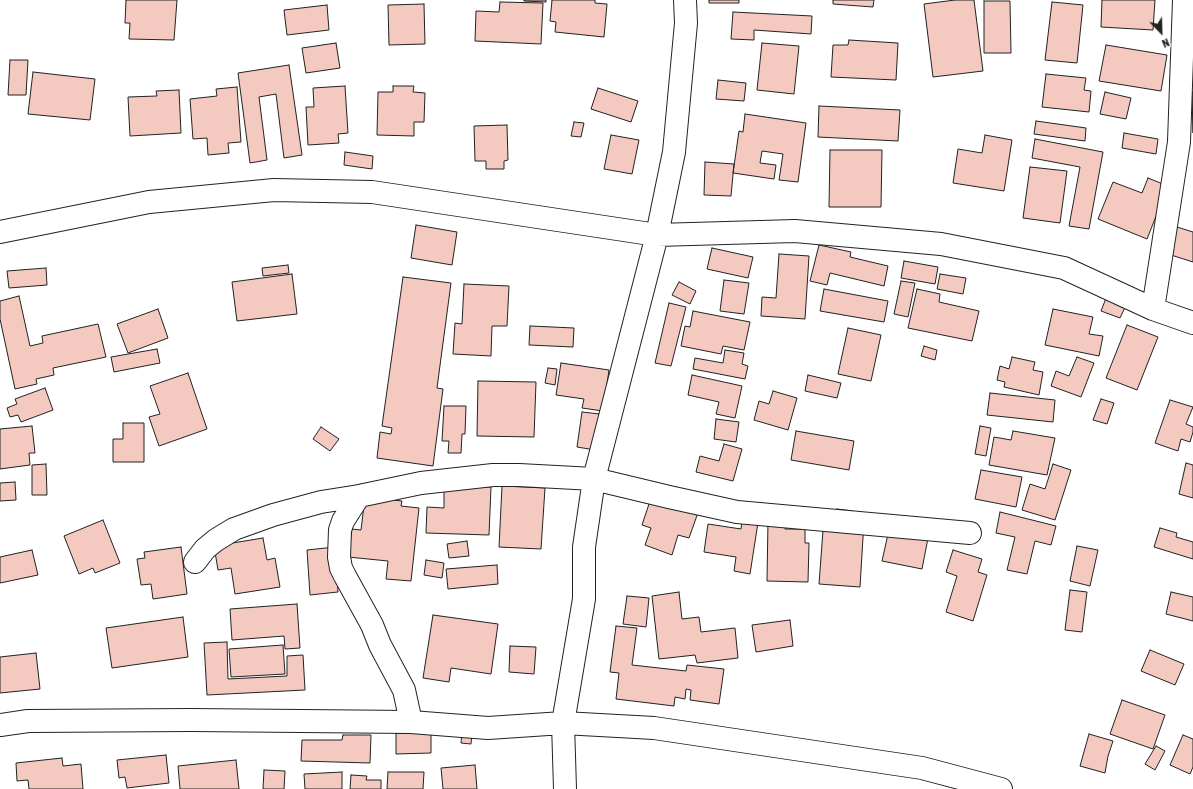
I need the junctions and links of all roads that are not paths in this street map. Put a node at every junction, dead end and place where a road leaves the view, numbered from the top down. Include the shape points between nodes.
1 (685, 0) edge
2 (1184, 0) edge
3 (0, 232) edge
4 (657, 235) junction
5 (1154, 309) junction
6 (1193, 324) edge
7 (594, 479) junction
8 (359, 496) junction
9 (970, 533) dead end
10 (195, 562) dead end
11 (411, 722) junction
12 (563, 723) junction
13 (0, 725) edge
14 (565, 789) edge
15 (1001, 789) edge

1 - 4 street via 686,22 674,152
2 - 5 street via 1179,142
3 - 4 street via 149,202 274,190 372,192
4 - 5 street via 795,231 941,244 1064,268
4 - 7 street
5 - 6 street
7 - 8 street via 493,475 421,483
7 - 9 street via 736,512
7 - 12 street via 584,547 584,599
8 - 10 street via 321,502 234,529 216,540
8 - 11 street via 340,530 339,557 345,576 404,690
11 - 12 street via 488,728
11 - 13 street via 28,720
12 - 14 street
12 - 15 street via 654,728 922,768

